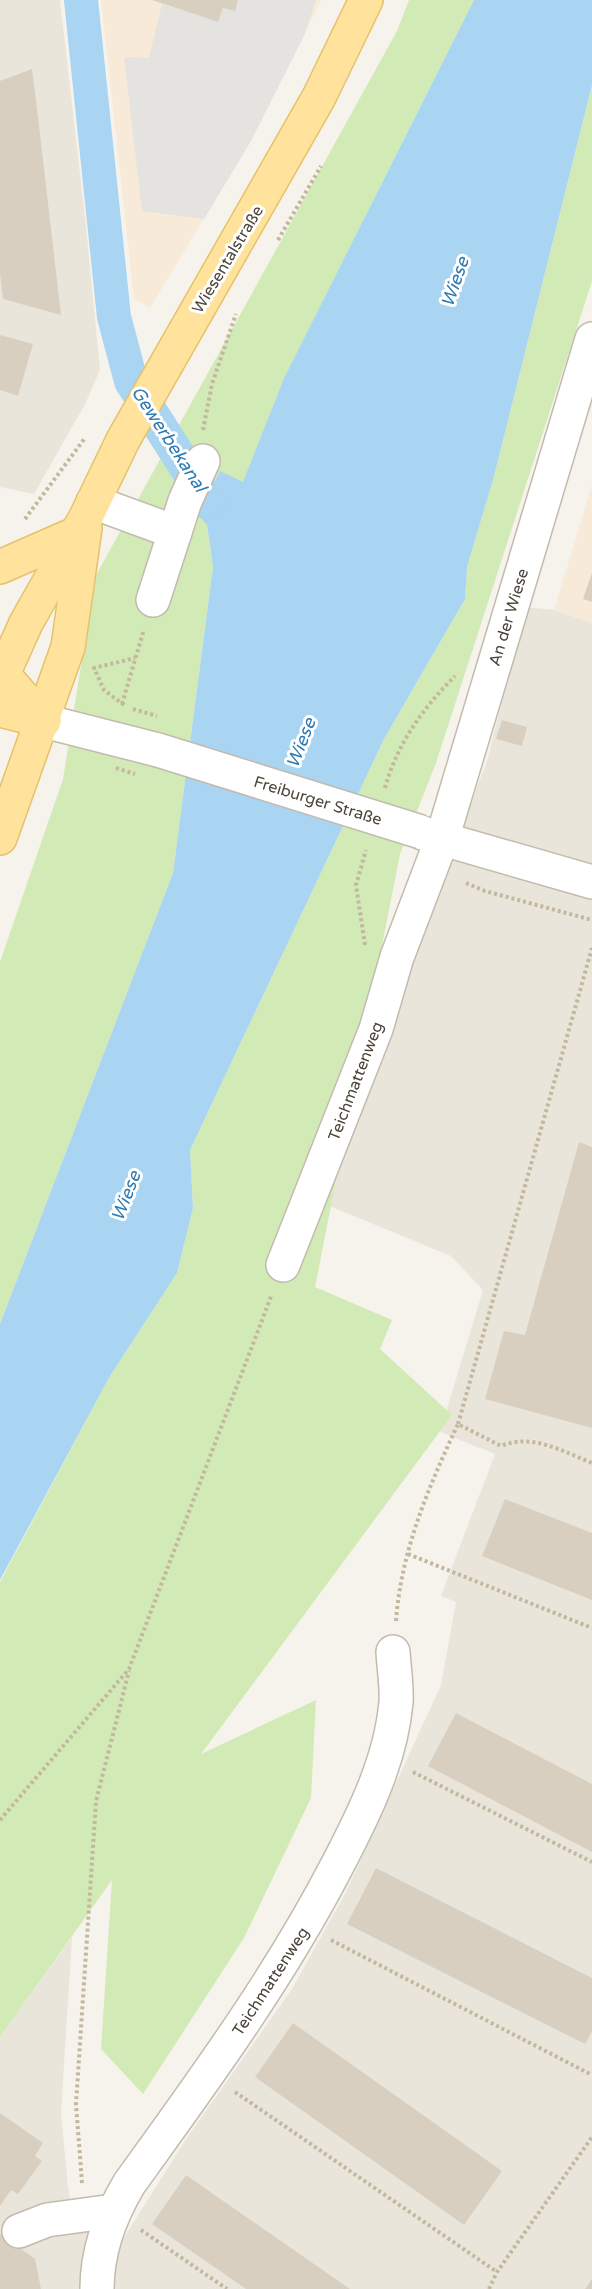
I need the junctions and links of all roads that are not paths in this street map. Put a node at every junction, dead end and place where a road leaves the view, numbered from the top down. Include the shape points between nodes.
1 (366, 0) edge
2 (592, 339) edge
3 (203, 461) dead end
4 (85, 518) junction
5 (175, 532) junction
6 (0, 567) edge
7 (153, 600) road end
8 (1, 675) edge
9 (0, 710) edge
10 (44, 721) junction
11 (0, 838) edge
12 (428, 858) junction
13 (592, 882) edge
14 (283, 1265) road end
15 (393, 1652) road end
16 (103, 2213) junction
17 (19, 2231) dead end
18 (97, 2289) edge

1 - 4 main road, Wiesentalstraße via 314,107 166,361
2 - 12 street, An der Wiese via 498,651
3 - 5 street
4 - 5 street
4 - 6 main road
4 - 8 main road, Wiesentalstraße
4 - 10 main road via 68,647
5 - 7 street
8 - 10 main road
9 - 10 main road
10 - 11 main road
10 - 12 street, Freiburger Straße, bridge via 158,750
12 - 13 street, Freiburger Straße
12 - 14 street, Teichmattenweg via 376,1029
15 - 16 street, Teichmattenweg via 396,1702 384,1758 366,1809 305,1927 209,2073 129,2184
16 - 17 street via 47,2220
16 - 18 street, Teichmattenweg

